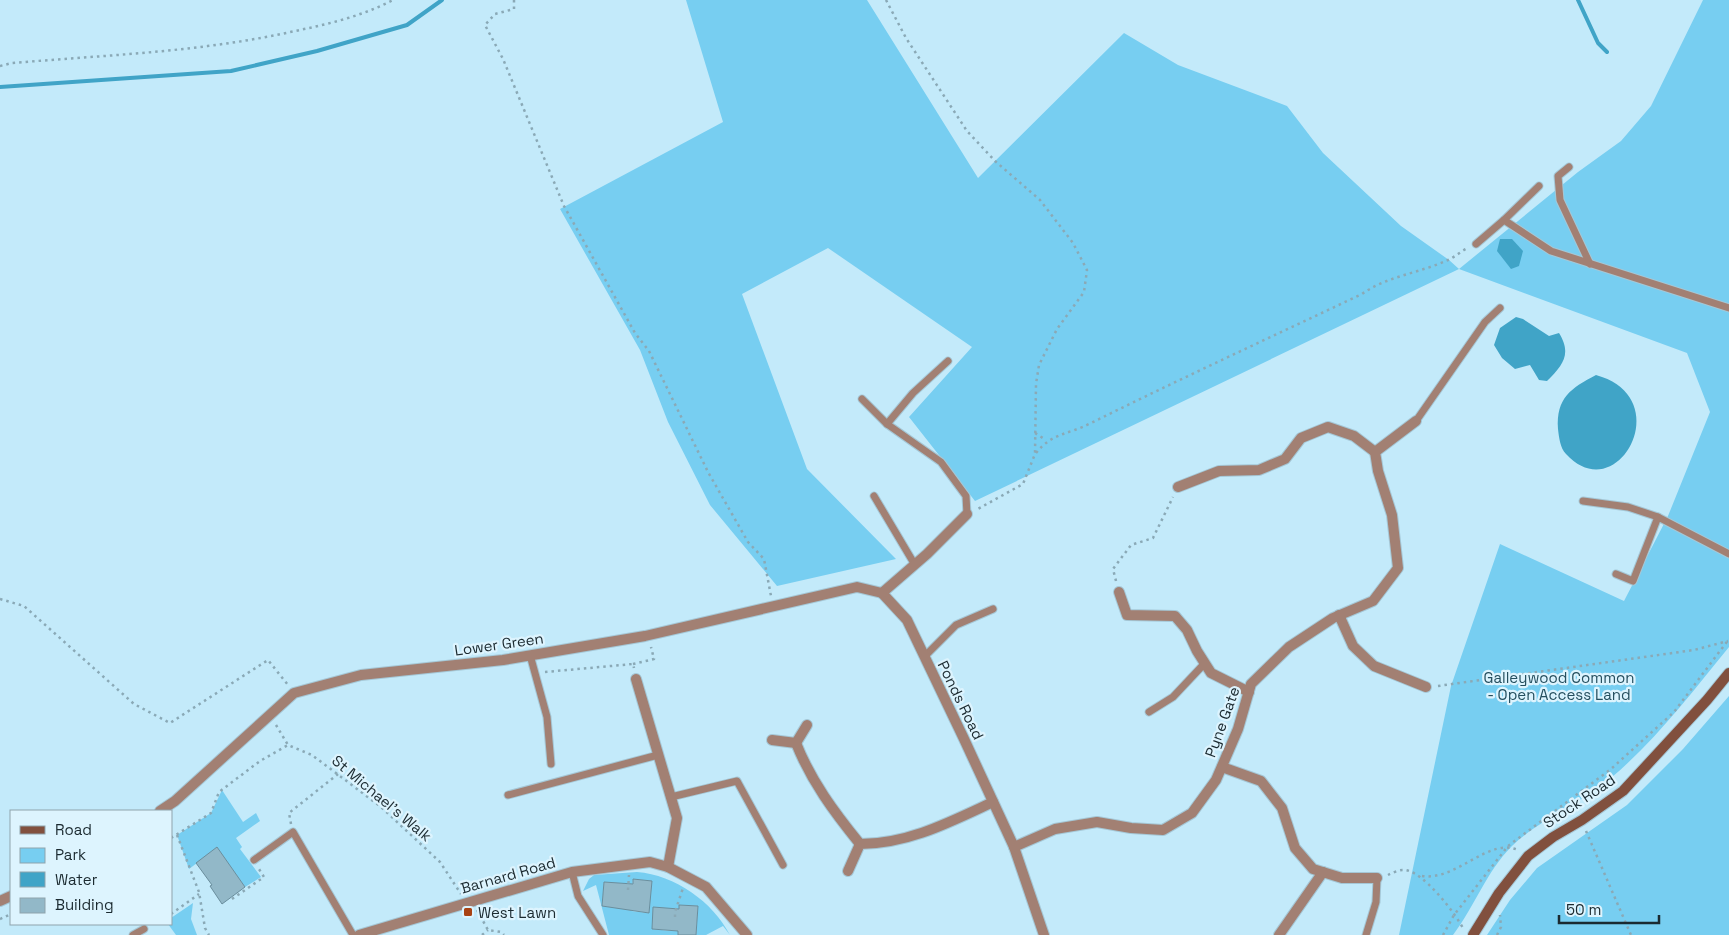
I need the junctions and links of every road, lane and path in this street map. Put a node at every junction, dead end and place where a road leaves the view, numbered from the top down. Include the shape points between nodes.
1 (393, 0) edge
2 (514, 0) edge
3 (886, 0) edge
4 (0, 66) edge
5 (1569, 167) dead end
6 (1539, 186) dead end
7 (1504, 220) junction
8 (1476, 244) joint
9 (1590, 264) junction
10 (1500, 308) dead end
11 (1729, 308) edge
12 (948, 361) dead end
13 (862, 399) dead end
14 (1416, 421) joint
15 (887, 424) junction
16 (1034, 434) junction
17 (1046, 440) junction
18 (1376, 452) junction
19 (1035, 454) junction
20 (1178, 487) joint
21 (874, 496) dead end
22 (1583, 501) dead end
23 (967, 514) junction
24 (1658, 517) junction
25 (1729, 554) edge
26 (915, 565) junction
27 (1616, 574) dead end
28 (1119, 592) joint
29 (882, 593) junction
30 (0, 599) edge
31 (772, 605) junction
32 (993, 608) dead end
33 (1339, 615) junction
34 (649, 635) junction
35 (1729, 640) edge
36 (530, 656) junction
37 (924, 657) junction
38 (1205, 663) junction
39 (633, 664) junction
40 (536, 673) junction
41 (1729, 673) edge
42 (636, 679) joint
43 (1426, 687) joint
44 (294, 692) junction
45 (1249, 692) junction
46 (1149, 712) dead end
47 (270, 715) junction
48 (807, 725) dead end
49 (772, 740) dead end
50 (796, 742) junction
51 (288, 745) junction
52 (658, 755) junction
53 (551, 764) dead end
54 (1222, 767) junction
55 (338, 774) junction
56 (508, 795) dead end
57 (671, 797) junction
58 (993, 802) junction
59 (162, 810) edge
60 (289, 813) dead end
61 (1582, 820) junction
62 (177, 835) junction
63 (172, 838) edge
64 (860, 844) junction
65 (1508, 846) junction
66 (1014, 847) junction
67 (1528, 856) junction
68 (254, 860) dead end
69 (782, 865) dead end
70 (668, 867) junction
71 (260, 871) dead end
72 (848, 871) dead end
73 (572, 872) junction
74 (637, 872) dead end
75 (1323, 872) junction
76 (1420, 876) junction
77 (1376, 878) junction
78 (675, 884) dead end
79 (682, 888) junction
80 (628, 890) dead end
81 (691, 892) dead end
82 (199, 894) junction
83 (232, 899) dead end
84 (468, 901) junction
85 (172, 913) edge
86 (1454, 915) junction
87 (675, 917) dead end
88 (144, 929) dead end
89 (488, 930) junction
90 (743, 934) edge
91 (133, 935) edge
92 (209, 935) edge
93 (353, 935) edge
94 (359, 935) edge
95 (482, 935) edge
96 (504, 935) edge
97 (604, 935) edge
98 (1044, 935) edge
99 (1280, 935) edge
100 (1366, 935) edge
101 (1442, 935) edge
102 (1466, 935) edge
103 (1473, 935) edge
104 (1631, 935) edge

1 - 4 path via 374,10 326,25 250,41
2 - 31 path via 514,9 496,14 485,25 564,206 635,333 649,351 708,472 748,542 764,560
3 - 16 path via 906,38 967,131 995,161 1040,200 1073,243 1087,270 1084,292 1057,329 1039,365
5 - 9 lane via 1558,176 1560,200
6 - 7 lane
7 - 8 lane
7 - 9 lane via 1551,251
8 - 17 path via 1450,260 1376,284 1362,294 1089,424
9 - 11 lane
10 - 14 lane via 1485,322
12 - 15 lane via 913,393
13 - 15 lane
14 - 18 street
15 - 23 lane via 941,462 966,496
16 - 17 path
16 - 19 path
17 - 19 path
18 - 20 street via 1354,436 1328,427 1302,438 1285,459 1259,470 1219,471
18 - 33 street, Pyne Gate via 1378,471 1392,515 1398,568 1372,602
19 - 23 path via 1023,484
20 - 28 path via 1153,538 1131,546 1113,569
21 - 26 lane
22 - 24 lane via 1628,507
23 - 26 street
24 - 25 lane
24 - 27 lane via 1633,581
26 - 29 street
28 - 38 street via 1127,615 1175,616 1188,630
29 - 31 street, Lower Green via 857,587
29 - 37 street, Ponds Road via 906,620
30 - 44 path via 24,606 134,704 170,723 268,660
31 - 34 street, Lower Green
32 - 37 lane via 956,625
33 - 43 street via 1353,646 1374,666
33 - 45 street, Pyne Gate via 1289,647 1251,684
34 - 36 street, Lower Green
34 - 39 path via 654,659
35 - 43 path via 1694,650
35 - 65 path via 1674,712 1611,769
36 - 40 lane
36 - 44 street, Lower Green via 361,676
37 - 58 street, Ponds Road
38 - 45 street via 1211,673
38 - 46 lane via 1173,696
39 - 40 path
39 - 42 path
40 - 53 lane via 548,717
41 - 61 main road, Stock Road via 1624,791
42 - 52 street
44 - 47 street
45 - 54 street, Pyne Gate
47 - 51 path
47 - 59 street
48 - 50 street
49 - 50 street
50 - 64 street via 804,764 831,809
51 - 55 path, St Michael's Walk via 312,755
51 - 62 path via 260,761 219,792 211,812
52 - 56 lane
52 - 57 street
54 - 66 street, Pyne Gate via 1192,813 1163,830 1097,822 1055,829
54 - 75 street via 1261,781 1282,808 1295,848 1313,869
55 - 60 path
55 - 84 path, St Michael's Walk via 381,807 440,862
57 - 69 lane via 737,781
57 - 70 street via 677,818
58 - 64 street via 933,830 882,844
58 - 66 street, Ponds Road
61 - 67 main road, Stock Road
61 - 104 path
62 - 63 path
62 - 82 path
64 - 72 street
65 - 67 path
65 - 76 path via 1496,848 1454,871 1432,878
65 - 86 path
66 - 98 street, Ponds Road
67 - 103 main road, Stock Road via 1499,893
68 - 93 lane via 293,832
70 - 73 street, Barnard Road via 650,862
70 - 90 street, Barnard Road via 706,887
71 - 83 path via 264,877
73 - 84 street, Barnard Road
73 - 97 lane via 578,896
74 - 80 path via 629,873
75 - 77 street via 1342,878
75 - 99 street
76 - 77 path via 1404,870
76 - 86 path
77 - 100 lane via 1376,902
78 - 79 path
79 - 81 path
79 - 87 path
82 - 85 path
82 - 92 path via 204,928
84 - 89 path
84 - 94 street, Barnard Road
86 - 101 path
86 - 102 path
88 - 91 lane
89 - 95 path
89 - 96 path

